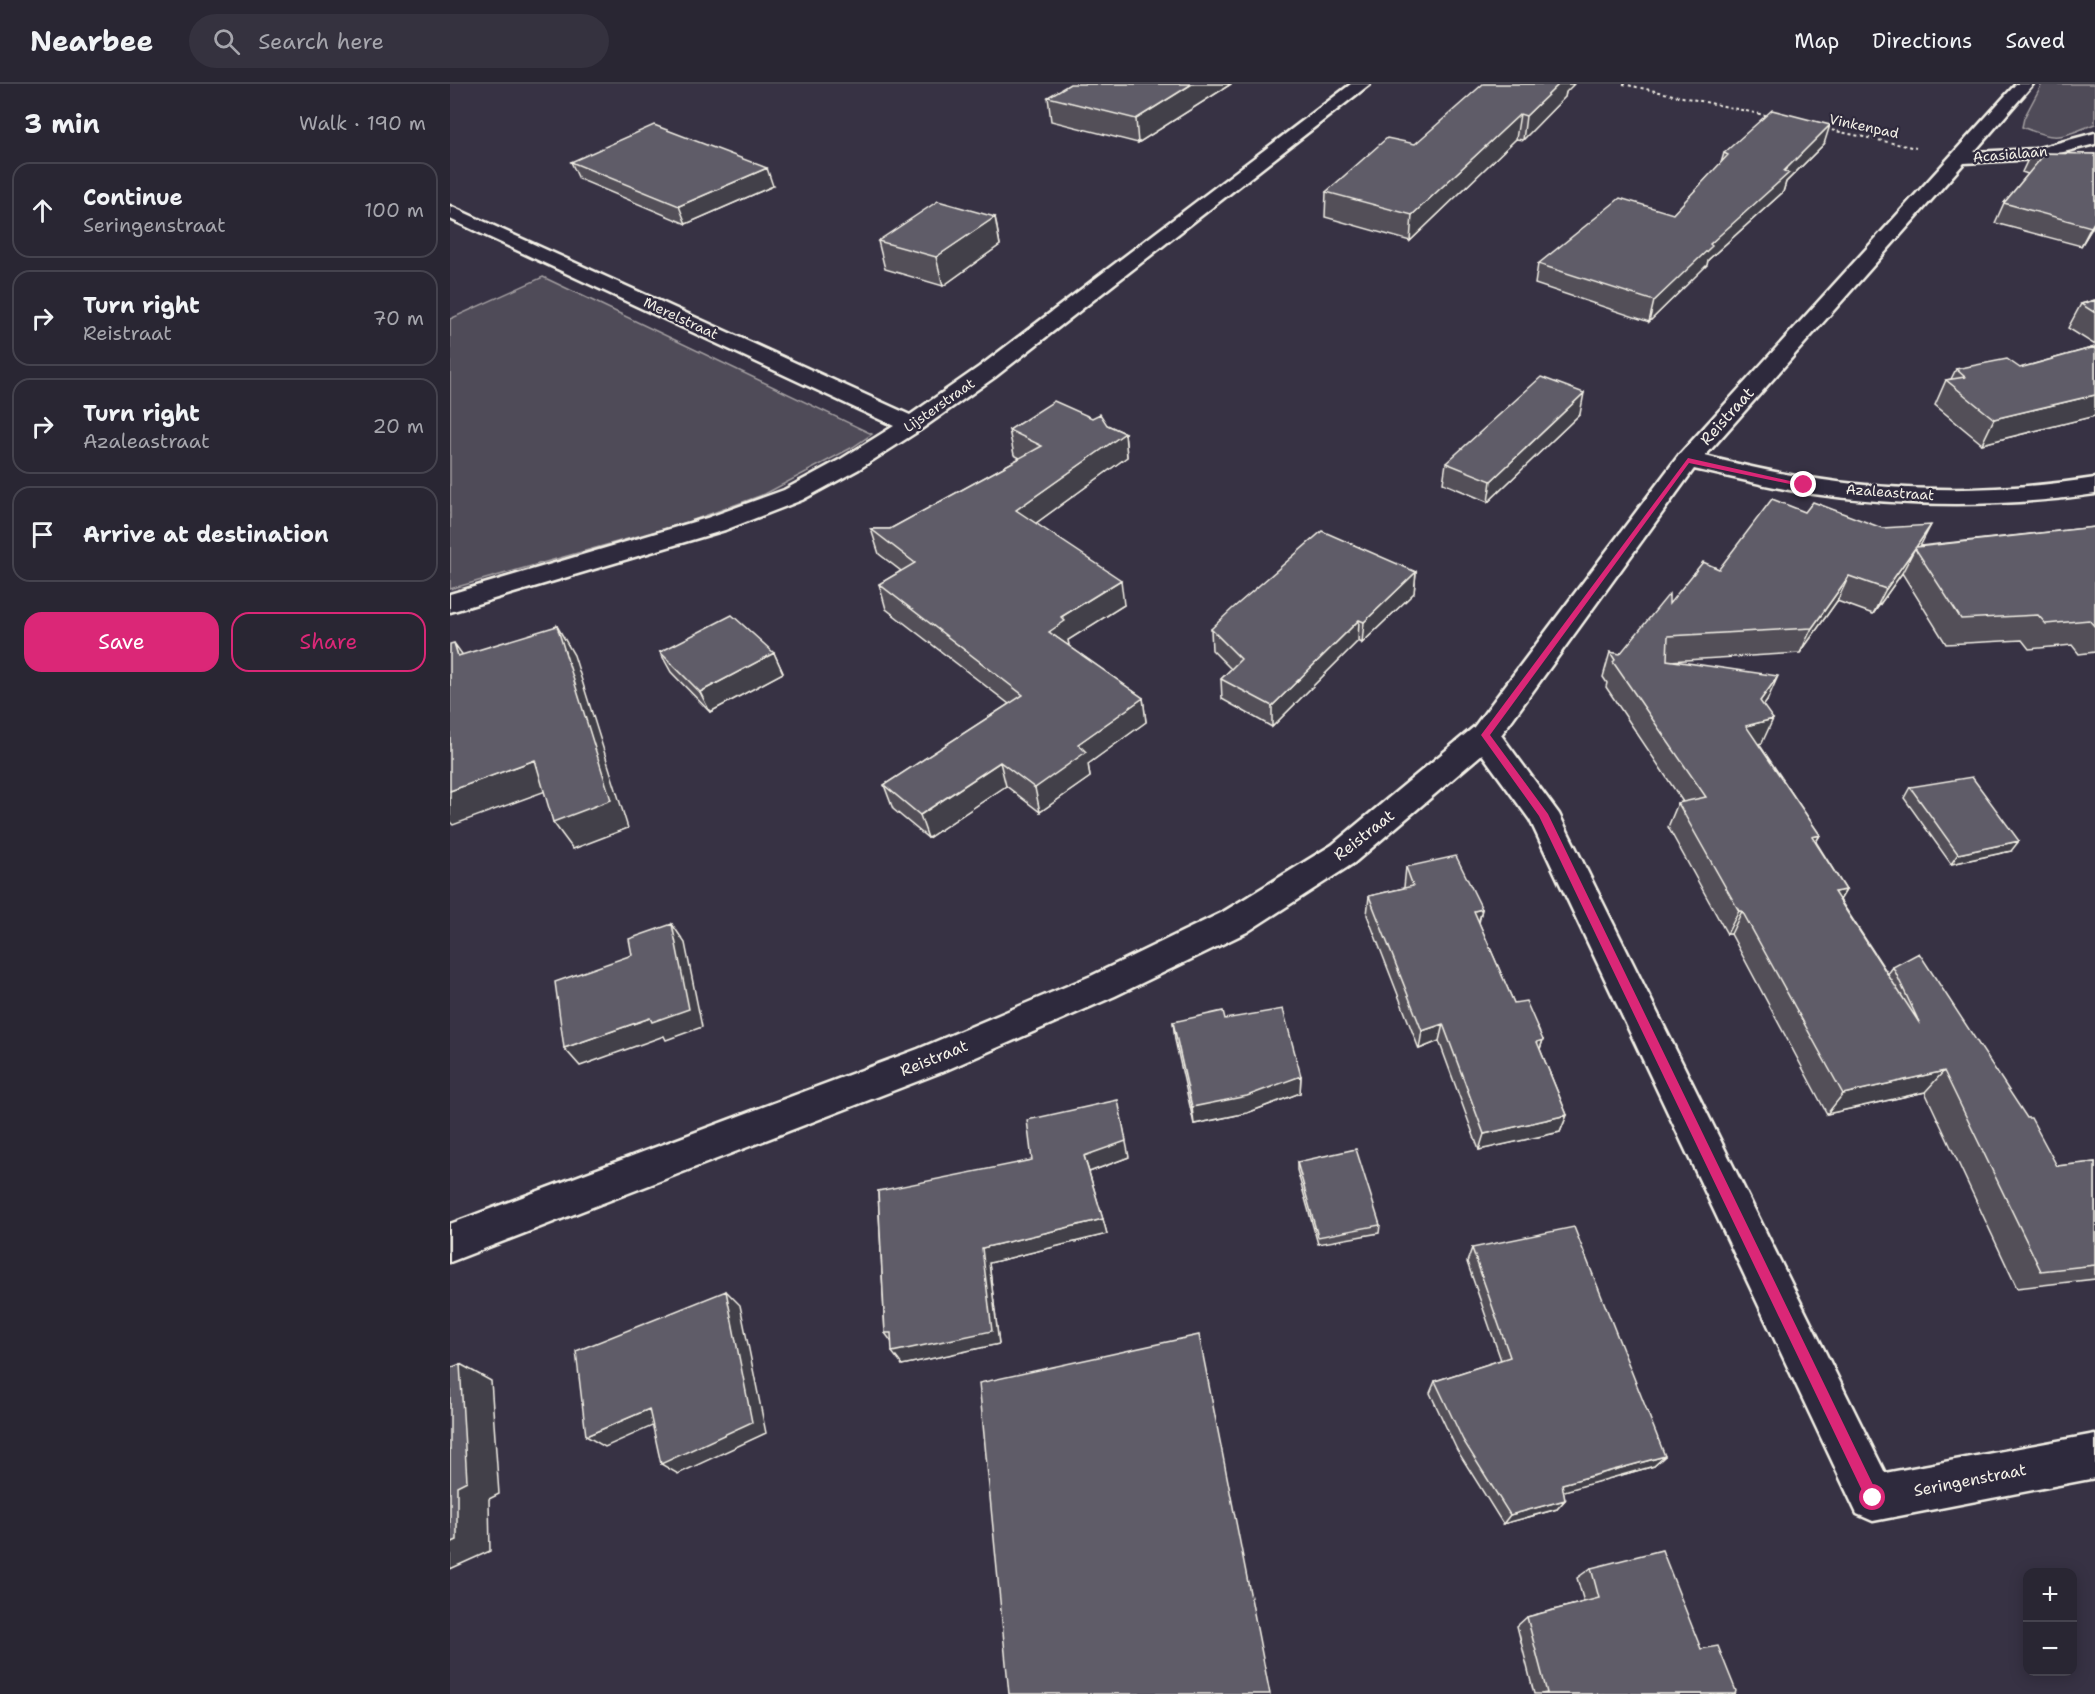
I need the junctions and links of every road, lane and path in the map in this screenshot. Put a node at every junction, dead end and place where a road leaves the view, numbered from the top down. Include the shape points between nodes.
1 (1362, 84) edge
2 (1623, 84) edge
3 (2025, 84) edge
4 (1774, 117) edge
5 (1821, 127) edge
6 (2095, 138) edge
7 (1960, 158) junction
8 (450, 212) edge
9 (912, 425) junction
10 (1688, 460) junction
11 (2095, 486) edge
12 (450, 603) edge
13 (1485, 735) junction
14 (450, 1243) edge
15 (2095, 1456) edge

1 - 9 street, Lijsterstraat via 987,372
2 - 4 path
3 - 7 street, Reistraat
5 - 7 path, Vinkenpad
6 - 7 street, Acasialaan via 2037,154
7 - 10 street, Reistraat
8 - 9 street, Merelstraat
9 - 12 street, Lijsterstraat via 793,495 716,524
10 - 11 street, Azaleastraat via 1804,485 1897,495 2065,492
10 - 13 street, Reistraat
13 - 14 street, Reistraat via 1343,854 1235,921 1103,986 931,1060
13 - 15 street, Seringenstraat via 1543,814 1873,1498

